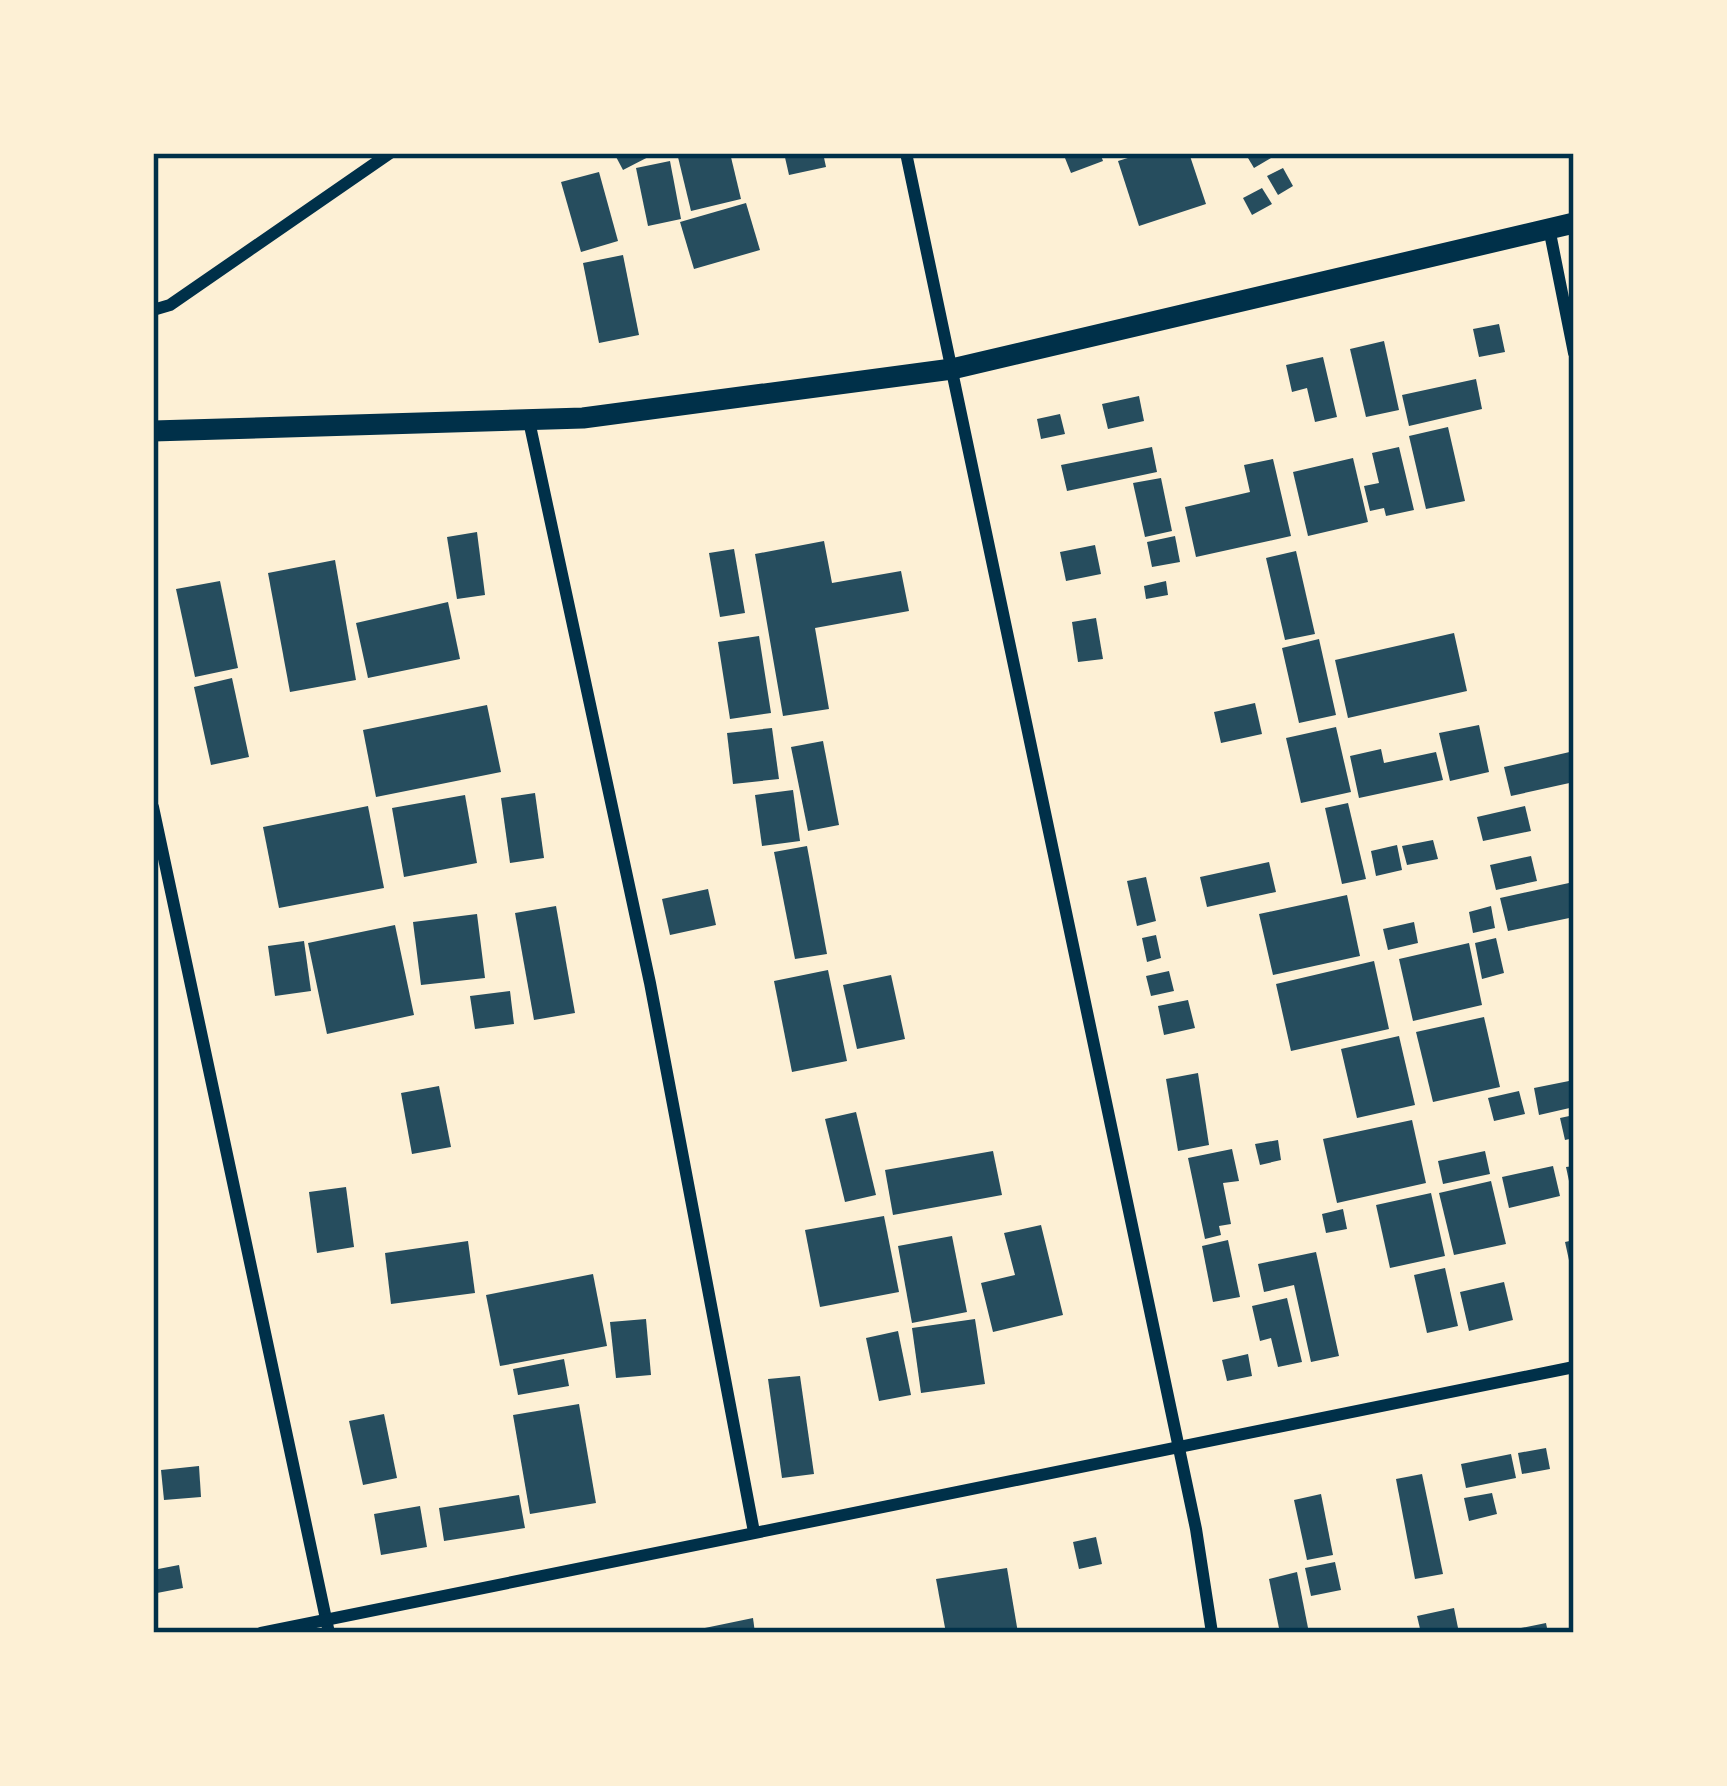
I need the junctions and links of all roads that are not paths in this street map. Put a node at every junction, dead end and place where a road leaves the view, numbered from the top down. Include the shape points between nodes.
1 (390, 153) edge
2 (906, 153) edge
3 (1574, 223) edge
4 (1550, 228) junction
5 (153, 310) edge
6 (1574, 353) edge
7 (952, 369) junction
8 (529, 422) junction
9 (153, 431) edge
10 (153, 807) edge
11 (1574, 1367) edge
12 (1180, 1451) junction
13 (754, 1532) junction
14 (327, 1626) edge
15 (261, 1633) edge
16 (1212, 1633) edge

1 - 5 street
2 - 7 street
3 - 4 street
4 - 6 street
4 - 7 street
7 - 8 street
7 - 12 street
8 - 9 street
8 - 13 street via 650,983
10 - 14 street
11 - 12 street
12 - 13 street
12 - 16 street
13 - 14 street
14 - 15 street

